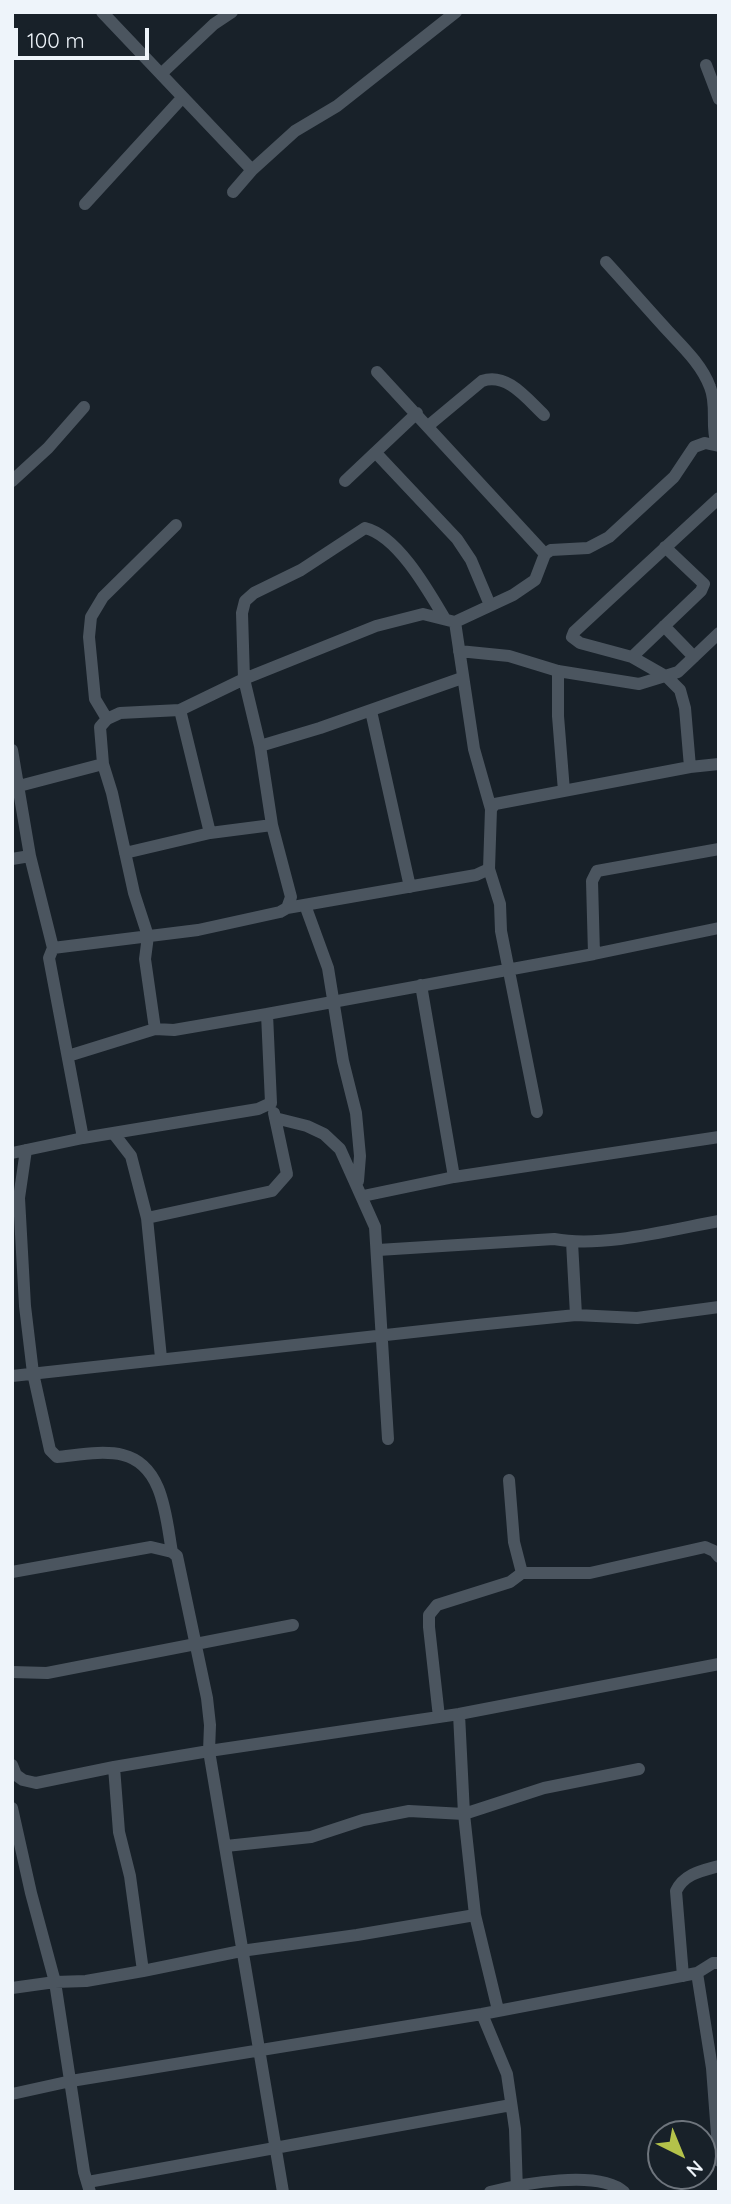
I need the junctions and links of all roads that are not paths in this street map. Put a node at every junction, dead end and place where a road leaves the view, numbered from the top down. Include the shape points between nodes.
1 (102, 12) edge
2 (232, 12) edge
3 (456, 12) edge
4 (706, 65) dead end
5 (161, 74) junction
6 (182, 97) junction
7 (719, 99) edge
8 (252, 170) junction
9 (233, 192) dead end
10 (85, 204) dead end
11 (606, 262) dead end
12 (376, 372) dead end
13 (84, 407) dead end
14 (417, 413) junction
15 (544, 415) dead end
16 (428, 426) junction
17 (718, 445) edge
18 (376, 453) junction
19 (12, 481) edge
20 (345, 481) dead end
21 (719, 499) edge
22 (176, 525) dead end
23 (665, 547) junction
24 (545, 554) junction
25 (491, 605) junction
26 (450, 621) junction
27 (664, 626) junction
28 (719, 633) edge
29 (458, 652) junction
30 (632, 657) junction
31 (694, 657) junction
32 (558, 671) junction
33 (667, 677) junction
34 (462, 678) junction
35 (244, 679) junction
36 (180, 710) junction
37 (372, 711) junction
38 (107, 719) junction
39 (260, 746) junction
40 (12, 750) edge
41 (103, 764) junction
42 (719, 765) edge
43 (690, 767) junction
44 (19, 786) junction
45 (564, 791) junction
46 (491, 809) junction
47 (272, 825) junction
48 (210, 833) junction
49 (719, 849) edge
50 (125, 853) junction
51 (30, 856) junction
52 (12, 859) edge
53 (489, 869) junction
54 (410, 887) junction
55 (305, 905) junction
56 (287, 908) junction
57 (719, 928) edge
58 (148, 936) junction
59 (53, 948) junction
60 (594, 954) junction
61 (508, 969) junction
62 (421, 985) junction
63 (334, 1000) junction
64 (267, 1014) junction
65 (155, 1029) junction
66 (68, 1056) junction
67 (271, 1103) junction
68 (537, 1112) dead end
69 (275, 1118) junction
70 (114, 1134) junction
71 (83, 1138) junction
72 (719, 1138) edge
73 (26, 1150) junction
74 (12, 1153) edge
75 (454, 1177) junction
76 (360, 1190) junction
77 (147, 1218) junction
78 (719, 1221) edge
79 (572, 1242) junction
80 (378, 1250) junction
81 (719, 1307) edge
82 (576, 1315) junction
83 (382, 1335) junction
84 (161, 1359) junction
85 (33, 1373) junction
86 (12, 1376) edge
87 (388, 1438) dead end
88 (509, 1480) dead end
89 (172, 1552) junction
90 (719, 1557) edge
91 (12, 1572) edge
92 (522, 1573) junction
93 (293, 1625) dead end
94 (194, 1643) junction
95 (719, 1664) edge
96 (12, 1672) edge
97 (459, 1714) junction
98 (439, 1717) junction
99 (209, 1751) junction
100 (12, 1765) edge
101 (114, 1767) junction
102 (639, 1769) dead end
103 (18, 1781) edge
104 (12, 1808) edge
105 (464, 1814) junction
106 (226, 1846) junction
107 (719, 1866) edge
108 (475, 1915) junction
109 (241, 1951) junction
110 (719, 1963) edge
111 (143, 1971) junction
112 (697, 1973) junction
113 (683, 1976) junction
114 (55, 1982) junction
115 (12, 1988) edge
116 (498, 2010) junction
117 (482, 2014) junction
118 (258, 2051) junction
119 (716, 2068) edge
120 (71, 2081) junction
121 (12, 2094) edge
122 (511, 2105) junction
123 (275, 2149) junction
124 (719, 2161) edge
125 (89, 2187) edge
126 (516, 2189) edge
127 (283, 2192) edge
128 (490, 2192) edge
129 (624, 2192) edge

1 - 5 street
2 - 5 street
3 - 8 street via 337,106 295,131
4 - 7 street
5 - 6 street
6 - 8 street
6 - 10 street
8 - 9 street
11 - 17 street via 709,383 714,397 712,432
12 - 14 street
13 - 19 street
14 - 16 street
14 - 18 street
15 - 16 street via 500,379 490,378
16 - 24 street
17 - 24 street via 694,446 674,477 609,537 588,548
18 - 20 street
18 - 25 street via 457,540 471,559
21 - 23 street
22 - 38 street via 103,597 91,617 96,699
23 - 27 street via 704,584
23 - 30 street via 572,637
24 - 25 street via 535,580
25 - 26 street
26 - 29 street
26 - 35 street via 423,614 376,626
26 - 35 street via 395,548 365,528 245,601
27 - 30 street
27 - 31 street
28 - 31 street
29 - 32 street via 509,656
29 - 34 street
30 - 33 street
31 - 33 street
32 - 33 street via 639,684
32 - 45 street
33 - 43 street via 680,690 685,708
34 - 37 street
34 - 46 street via 474,749
35 - 36 street
35 - 39 street
36 - 38 street via 120,713
36 - 48 street
37 - 39 street
37 - 54 street
38 - 41 street via 100,727
39 - 47 street
40 - 44 street
41 - 44 street
41 - 50 street
42 - 43 street
43 - 45 street
44 - 51 street
45 - 46 street via 495,804
46 - 53 street
47 - 48 street
47 - 56 street via 291,897
48 - 50 street
49 - 60 street via 597,870 592,881
50 - 58 street
51 - 52 street
51 - 59 street
53 - 54 street
53 - 61 street via 500,904
54 - 55 street
55 - 56 street
55 - 63 street via 328,968
56 - 58 street via 198,930
57 - 60 street
58 - 59 street
58 - 65 street via 145,959
59 - 66 street via 49,958
60 - 61 street
61 - 62 street
61 - 68 street
62 - 63 street
62 - 75 street
63 - 64 street
63 - 76 street via 356,1113
64 - 65 street via 174,1030
64 - 67 street
65 - 66 street
66 - 71 street
67 - 69 street
67 - 70 street
69 - 76 street via 324,1134 340,1149
69 - 77 street via 287,1174 272,1191
70 - 71 street
70 - 77 street via 131,1156
71 - 73 street
72 - 75 street
73 - 74 street
73 - 85 street via 19,1198
75 - 76 street
76 - 80 street via 375,1227
77 - 84 street
78 - 79 street
79 - 80 street via 554,1239
79 - 82 street
80 - 83 street
81 - 82 street via 637,1318
82 - 83 street
83 - 84 street
83 - 87 street
84 - 85 street
85 - 86 street
85 - 89 street via 50,1450 57,1457 126,1455 149,1472 163,1497
88 - 92 street via 514,1542
89 - 91 street via 151,1547
89 - 94 street via 180,1563
90 - 92 street via 705,1547 590,1573
92 - 98 street via 510,1582 437,1605 429,1615
93 - 94 street
94 - 96 street via 47,1673
94 - 99 street via 210,1725
95 - 97 street
97 - 98 street
97 - 105 street
98 - 99 street
99 - 101 street
99 - 106 street
100 - 103 street
101 - 103 street via 36,1783
101 - 111 street via 119,1832
102 - 105 street via 544,1788
104 - 114 street
105 - 106 street via 410,1811 311,1837
105 - 108 street
106 - 109 street
107 - 113 street via 681,1881 676,1891
108 - 109 street
108 - 116 street
109 - 111 street
109 - 118 street
110 - 112 street
111 - 114 street
112 - 113 street
112 - 119 street
113 - 116 street
114 - 115 street
114 - 120 street
116 - 117 street
117 - 118 street
117 - 122 street via 507,2074
118 - 120 street
118 - 123 street
119 - 124 street
120 - 121 street
120 - 125 street
122 - 123 street
122 - 126 street
123 - 125 street
123 - 127 street
126 - 128 street
126 - 129 street via 581,2179 607,2183

